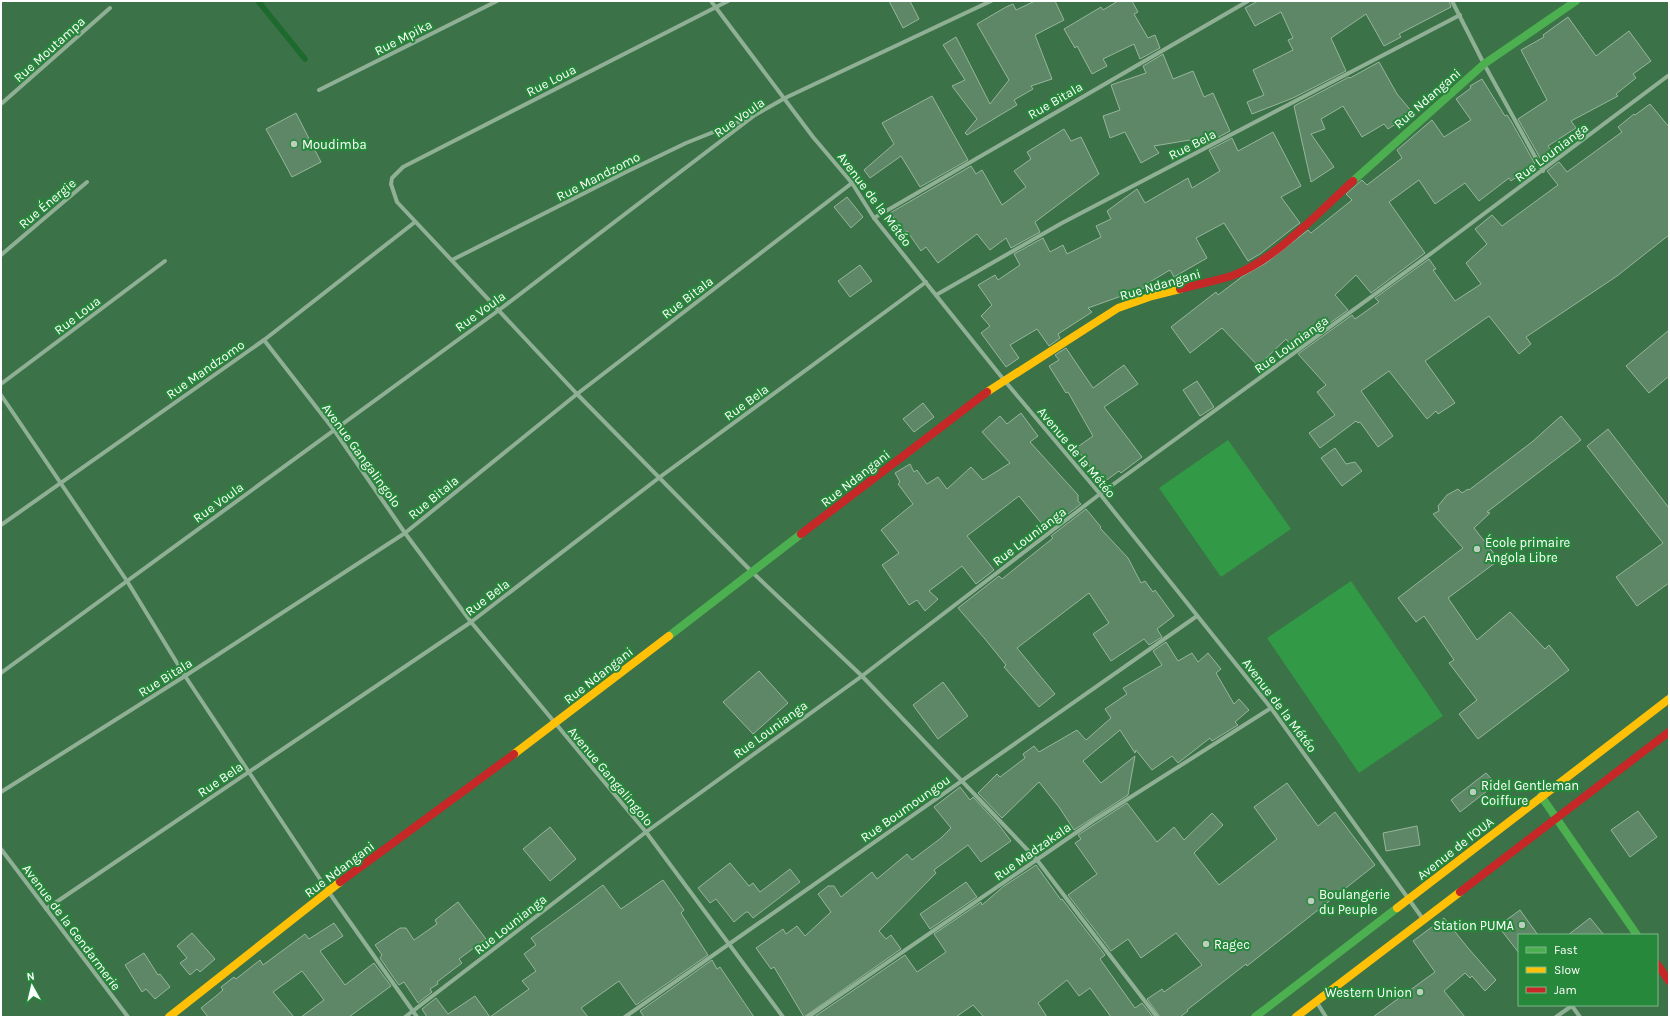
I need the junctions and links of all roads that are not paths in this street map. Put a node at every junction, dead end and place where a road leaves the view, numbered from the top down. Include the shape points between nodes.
1 (497, 1) edge
2 (711, 1) edge
3 (728, 1) edge
4 (991, 1) edge
5 (1248, 1) edge
6 (1452, 1) edge
7 (1576, 1) edge
8 (715, 7) junction
9 (110, 8) dead end
10 (1460, 15) junction
11 (1484, 64) junction
12 (1669, 75) edge
13 (318, 90) dead end
14 (785, 98) junction
15 (1, 104) edge
16 (756, 115) junction
17 (1543, 171) junction
18 (87, 182) dead end
19 (852, 183) junction
20 (874, 218) junction
21 (415, 222) junction
22 (1, 255) edge
23 (452, 260) junction
24 (165, 261) dead end
25 (926, 282) junction
26 (936, 295) junction
27 (499, 310) junction
28 (264, 340) junction
29 (1004, 380) junction
30 (1, 384) edge
31 (577, 394) junction
32 (1, 395) edge
33 (334, 430) junction
34 (660, 477) junction
35 (61, 483) junction
36 (1100, 494) junction
37 (1, 524) edge
38 (405, 533) junction
39 (752, 572) junction
40 (127, 581) junction
41 (1198, 616) junction
42 (471, 622) junction
43 (1, 673) edge
44 (185, 676) junction
45 (862, 676) junction
46 (1669, 699) edge
47 (1271, 708) junction
48 (554, 724) junction
49 (1669, 732) edge
50 (249, 771) junction
51 (962, 781) junction
52 (1, 792) edge
53 (1541, 796) junction
54 (1556, 817) junction
55 (646, 832) junction
56 (1, 850) edge
57 (1037, 860) junction
58 (328, 891) junction
59 (1409, 899) junction
60 (46, 909) junction
61 (1423, 919) junction
62 (1636, 934) edge
63 (730, 944) junction
64 (1658, 965) edge
65 (1669, 981) edge
66 (1316, 1001) junction
67 (1572, 1006) edge
68 (1574, 1006) edge
69 (413, 1011) junction
70 (128, 1017) edge
71 (169, 1017) edge
72 (405, 1017) edge
73 (417, 1017) edge
74 (625, 1017) edge
75 (783, 1017) edge
76 (808, 1017) edge
77 (1157, 1017) edge
78 (1255, 1017) edge
79 (1296, 1017) edge
80 (1326, 1017) edge
81 (1556, 1017) edge
82 (1580, 1017) edge

1 - 13 street, Rue Mpika
2 - 8 street, Avenue de la Météo
3 - 8 street, Rue Loua
4 - 14 street, Rue Voula
5 - 20 street, Rue Bitala
6 - 10 street
7 - 11 street, Rue Ndangani
8 - 14 street, Avenue de la Météo
8 - 21 street, Rue Loua via 403,167 392,178 391,184 397,202
9 - 15 street, Rue Moutampa
10 - 11 street
10 - 26 street, Rue Bela via 1062,223
11 - 17 street
11 - 29 street, Rue Ndangani via 1301,229 1263,259 1234,275 1152,296 1118,308
12 - 17 street, Rue Lounianga
14 - 16 street, Rue Voula
14 - 19 street, Avenue de la Météo via 813,137
16 - 23 street, Rue Mandzomo via 686,143
16 - 27 street, Rue Voula
17 - 36 street, Rue Lounianga
18 - 22 street, Rue Énergie
19 - 20 street, Avenue de la Météo
19 - 31 street, Rue Bitala
20 - 25 street, Avenue de la Météo
21 - 23 street
21 - 28 street, Rue Mandzomo
23 - 27 street
24 - 30 street, Rue Loua
25 - 26 street, Avenue de la Météo
25 - 34 street, Rue Bela
26 - 29 street, Avenue de la Météo
27 - 31 street
27 - 33 street, Rue Voula
28 - 33 street, Avenue Gangalingolo
28 - 35 street, Rue Mandzomo
29 - 36 street, Avenue de la Météo
29 - 39 street, Rue Ndangani
31 - 34 street
31 - 38 street, Rue Bitala
32 - 35 street
33 - 38 street, Avenue Gangalingolo
33 - 40 street, Rue Voula
34 - 39 street
34 - 42 street, Rue Bela
35 - 37 street, Rue Mandzomo
35 - 40 street
36 - 41 street, Avenue de la Météo
36 - 45 street, Rue Lounianga
38 - 42 street, Avenue Gangalingolo
38 - 44 street, Rue Bitala
39 - 45 street
39 - 48 street, Rue Ndangani
40 - 43 street, Rue Voula
40 - 44 street
41 - 47 street, Avenue de la Météo
41 - 51 street, Rue Boumoungou
42 - 48 street, Avenue Gangalingolo
42 - 50 street, Rue Bela
44 - 50 street
44 - 52 street, Rue Bitala
45 - 51 street
45 - 55 street, Rue Lounianga
46 - 53 street, Avenue de l'OUA
47 - 57 street, Rue Madzakala via 1093,820
47 - 59 street, Avenue de la Météo
48 - 55 street, Avenue Gangalingolo
48 - 58 street, Rue Ndangani
49 - 54 street
50 - 58 street
50 - 60 street, Rue Bela
51 - 57 street
51 - 63 street, Rue Boumoungou
53 - 54 street
53 - 59 street, Avenue de l'OUA
54 - 61 street
54 - 62 street
55 - 63 street, Avenue Gangalingolo
55 - 69 street, Rue Lounianga
56 - 60 street, Avenue de la Gendarmerie
57 - 76 street, Rue Madzakala
57 - 77 street
58 - 69 street
58 - 71 street, Rue Ndangani
59 - 61 street, Avenue de la Météo
59 - 78 street, Avenue de l'OUA
60 - 70 street, Avenue de la Gendarmerie
61 - 66 street
63 - 74 street, Rue Boumoungou
63 - 75 street, Avenue Gangalingolo
64 - 65 street
66 - 79 street
66 - 80 street
67 - 81 street
68 - 82 street
69 - 72 street, Rue Lounianga
69 - 73 street

